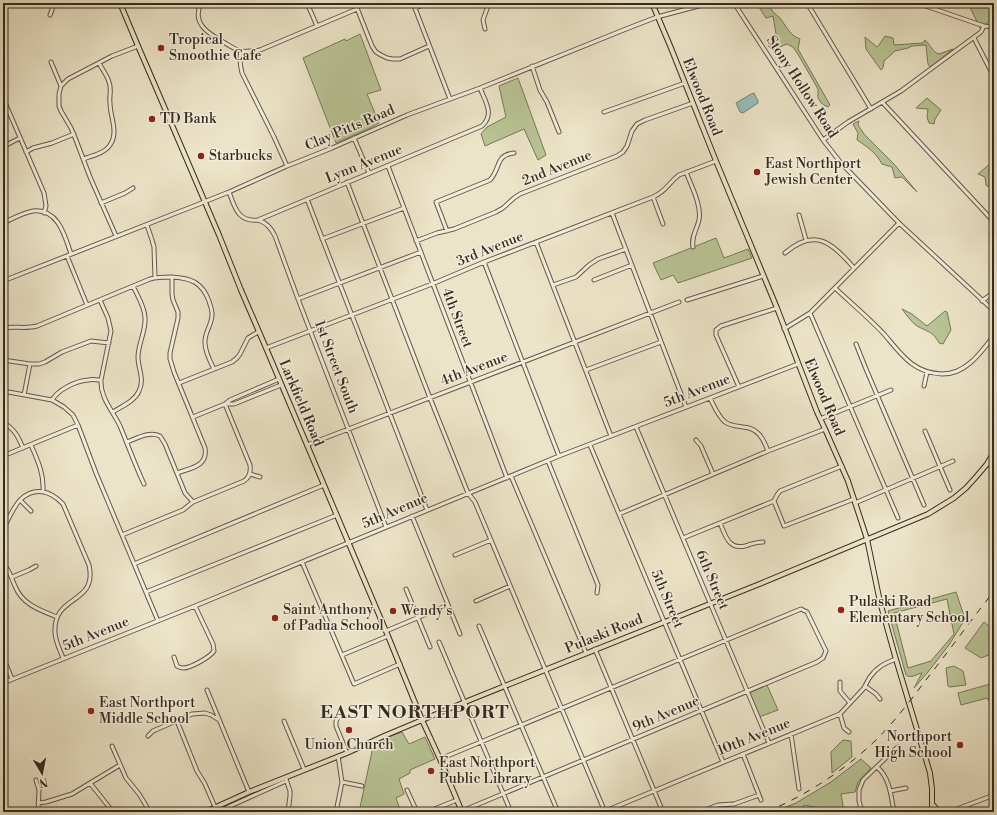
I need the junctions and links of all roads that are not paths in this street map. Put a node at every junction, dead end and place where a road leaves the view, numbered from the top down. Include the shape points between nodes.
1 (51, 3) edge
2 (120, 3) edge
3 (201, 3) edge
4 (239, 3) edge
5 (256, 3) edge
6 (307, 3) edge
7 (355, 3) edge
8 (413, 3) edge
9 (429, 3) edge
10 (488, 3) edge
11 (508, 3) edge
12 (538, 3) edge
13 (652, 3) edge
14 (710, 3) edge
15 (734, 3) edge
16 (806, 3) edge
17 (916, 3) edge
18 (415, 8) junction
19 (357, 9) junction
20 (50, 15) dead end
21 (658, 17) junction
22 (317, 26) junction
23 (984, 26) junction
24 (994, 27) edge
25 (485, 29) dead end
26 (974, 38) junction
27 (138, 46) junction
28 (429, 46) junction
29 (241, 51) junction
30 (51, 62) dead end
31 (99, 63) junction
32 (532, 66) junction
33 (994, 77) edge
34 (685, 82) junction
35 (61, 86) junction
36 (480, 88) junction
37 (3, 98) edge
38 (450, 99) junction
39 (693, 103) junction
40 (882, 103) junction
41 (871, 109) junction
42 (604, 112) dead end
43 (559, 132) dead end
44 (74, 134) junction
45 (20, 138) junction
46 (354, 138) junction
47 (823, 140) junction
48 (3, 147) edge
49 (26, 152) junction
50 (514, 152) dead end
51 (83, 159) junction
52 (716, 161) junction
53 (287, 166) junction
54 (388, 166) junction
55 (686, 172) junction
56 (369, 173) junction
57 (347, 182) junction
58 (133, 188) dead end
59 (229, 192) junction
60 (653, 197) junction
61 (307, 200) junction
62 (205, 202) junction
63 (101, 203) junction
64 (404, 208) junction
65 (44, 213) junction
66 (612, 213) junction
67 (799, 214) dead end
68 (258, 220) junction
69 (994, 222) edge
70 (3, 223) edge
71 (899, 223) junction
72 (363, 224) junction
73 (663, 224) dead end
74 (146, 225) junction
75 (447, 231) junction
76 (116, 236) junction
77 (322, 239) junction
78 (806, 240) junction
79 (416, 241) junction
80 (536, 242) junction
81 (693, 247) dead end
82 (626, 249) junction
83 (421, 252) junction
84 (785, 253) dead end
85 (71, 254) junction
86 (67, 256) junction
87 (484, 262) junction
88 (632, 265) junction
89 (380, 268) junction
90 (854, 268) junction
91 (764, 276) junction
92 (172, 277) junction
93 (155, 278) junction
94 (594, 280) dead end
95 (3, 281) edge
96 (339, 284) junction
97 (432, 284) junction
98 (133, 286) junction
99 (553, 286) junction
100 (835, 288) junction
101 (994, 292) edge
102 (298, 299) junction
103 (100, 300) junction
104 (392, 300) junction
105 (687, 300) dead end
106 (982, 301) junction
107 (679, 302) dead end
108 (87, 305) junction
109 (777, 308) junction
110 (994, 311) edge
111 (650, 313) junction
112 (810, 313) junction
113 (351, 315) junction
114 (3, 328) edge
115 (784, 329) junction
116 (311, 331) junction
117 (258, 332) junction
118 (994, 336) edge
119 (575, 342) junction
120 (661, 342) junction
121 (109, 343) junction
122 (856, 344) dead end
123 (266, 348) junction
124 (3, 360) edge
125 (523, 362) junction
126 (30, 364) junction
127 (798, 364) junction
128 (214, 369) junction
129 (586, 370) junction
130 (927, 372) junction
131 (279, 379) junction
132 (101, 380) junction
133 (471, 382) junction
134 (179, 383) junction
135 (281, 384) junction
136 (924, 386) dead end
137 (260, 387) junction
138 (739, 387) junction
139 (890, 390) dead end
140 (3, 391) edge
141 (262, 392) junction
142 (24, 395) junction
143 (878, 395) junction
144 (430, 398) junction
145 (710, 398) junction
146 (52, 400) junction
147 (225, 404) junction
148 (686, 407) junction
149 (850, 407) junction
150 (114, 412) junction
151 (389, 414) junction
152 (193, 417) junction
153 (820, 419) junction
154 (3, 422) edge
155 (78, 425) junction
156 (636, 427) junction
157 (825, 428) junction
158 (348, 429) junction
159 (925, 431) dead end
160 (611, 436) junction
161 (696, 440) dead end
162 (127, 442) junction
163 (32, 445) junction
164 (307, 445) junction
165 (590, 445) junction
166 (23, 448) junction
167 (768, 451) junction
168 (994, 452) edge
169 (3, 456) edge
170 (559, 456) junction
171 (548, 461) junction
172 (953, 461) dead end
173 (988, 462) junction
174 (842, 466) junction
175 (940, 466) junction
176 (994, 471) edge
177 (177, 473) junction
178 (250, 474) junction
179 (713, 474) junction
180 (511, 476) junction
181 (260, 477) dead end
182 (507, 478) junction
183 (913, 478) junction
184 (144, 484) dead end
185 (324, 485) junction
186 (885, 490) junction
187 (950, 490) dead end
188 (43, 491) junction
189 (468, 493) junction
190 (664, 495) junction
191 (20, 500) junction
192 (774, 501) junction
193 (854, 501) junction
194 (193, 502) junction
195 (924, 505) dead end
196 (427, 510) junction
197 (31, 511) dead end
198 (619, 514) junction
199 (336, 515) junction
200 (412, 516) junction
201 (898, 518) dead end
202 (5, 523) edge
203 (720, 523) junction
204 (386, 527) junction
205 (3, 530) edge
206 (122, 535) junction
207 (683, 538) junction
208 (867, 539) junction
209 (491, 540) junction
210 (763, 542) dead end
211 (349, 543) junction
212 (455, 555) dead end
213 (302, 562) junction
214 (3, 564) edge
215 (134, 564) junction
216 (36, 566) dead end
217 (12, 577) junction
218 (510, 586) junction
219 (406, 589) dead end
220 (146, 592) junction
221 (597, 593) dead end
222 (476, 601) dead end
223 (710, 604) junction
224 (448, 605) junction
225 (195, 606) junction
226 (56, 617) junction
227 (417, 618) junction
228 (158, 621) junction
229 (664, 622) junction
230 (479, 626) dead end
231 (386, 631) junction
232 (460, 634) dead end
233 (388, 636) junction
234 (725, 640) junction
235 (439, 642) dead end
236 (430, 647) dead end
237 (595, 650) junction
238 (586, 653) junction
239 (342, 655) junction
240 (174, 657) dead end
241 (3, 658) edge
242 (63, 658) junction
243 (680, 659) junction
244 (896, 659) junction
245 (400, 664) junction
246 (545, 670) junction
247 (12, 679) junction
248 (840, 682) dead end
249 (3, 683) edge
250 (505, 686) junction
251 (865, 686) junction
252 (611, 688) junction
253 (207, 690) dead end
254 (747, 691) junction
255 (880, 699) dead end
256 (464, 702) junction
257 (850, 703) junction
258 (562, 708) junction
259 (701, 711) junction
260 (840, 714) junction
261 (339, 716) dead end
262 (219, 720) junction
263 (422, 720) junction
264 (177, 721) junction
265 (284, 721) dead end
266 (521, 726) junction
267 (849, 732) dead end
268 (791, 734) junction
269 (148, 736) dead end
270 (633, 739) junction
271 (481, 742) junction
272 (768, 743) junction
273 (112, 746) dead end
274 (898, 748) dead end
275 (3, 753) edge
276 (346, 753) junction
277 (743, 754) junction
278 (338, 756) junction
279 (5, 759) dead end
280 (440, 759) junction
281 (583, 760) junction
282 (723, 762) junction
283 (120, 765) junction
284 (877, 767) junction
285 (304, 769) junction
286 (543, 776) junction
287 (36, 780) dead end
288 (286, 780) junction
289 (342, 782) junction
290 (90, 783) junction
291 (362, 786) dead end
292 (906, 788) dead end
293 (799, 789) dead end
294 (407, 790) dead end
295 (654, 791) junction
296 (249, 792) junction
297 (890, 792) junction
298 (503, 794) junction
299 (758, 795) junction
300 (994, 795) edge
301 (457, 800) junction
302 (761, 800) dead end
303 (38, 804) junction
304 (933, 805) junction
305 (215, 807) junction
306 (112, 811) edge
307 (462, 811) edge
308 (703, 811) dead end
309 (38, 812) edge
310 (106, 812) edge
311 (150, 812) edge
312 (205, 812) edge
313 (217, 812) edge
314 (288, 812) edge
315 (336, 812) edge
316 (417, 812) edge
317 (427, 812) edge
318 (511, 812) edge
319 (558, 812) edge
320 (604, 812) edge
321 (663, 812) edge
322 (862, 812) edge
323 (894, 812) edge
324 (932, 812) edge
325 (949, 812) edge

1 - 20 street
2 - 27 main road, Larkfield Road
3 - 29 street via 198,14 201,26 212,36
4 - 5 street
6 - 22 street
7 - 19 street
8 - 18 street
9 - 18 street
10 - 25 street via 483,20
11 - 12 street via 522,6
13 - 21 main road, Elwood Road
14 - 21 street, Clay Pitts Road
15 - 47 street, Stony Hollow Road
16 - 41 street
17 - 23 street
18 - 28 street
19 - 22 street
19 - 28 street via 372,46 381,56 400,58
21 - 32 street, Clay Pitts Road
21 - 34 main road, Elwood Road
22 - 29 street via 260,50
23 - 24 street
23 - 26 street
26 - 33 street
26 - 40 street
27 - 31 street
27 - 62 main road, Larkfield Road
28 - 38 street
29 - 53 street via 242,73
30 - 35 street
31 - 35 street via 68,79
31 - 51 street via 110,83 114,135 106,150
32 - 36 street, Clay Pitts Road
32 - 43 street
34 - 39 main road, Elwood Road
34 - 42 street
35 - 44 street via 59,106
36 - 38 street, Clay Pitts Road
36 - 54 street, Lynn Avenue via 489,112 482,126
37 - 45 street
38 - 46 street, Clay Pitts Road
39 - 52 main road, Elwood Road
39 - 75 street, 2nd Avenue via 637,124 627,146 617,156 520,194 496,212
40 - 41 street
40 - 69 street
41 - 47 street
44 - 49 street
44 - 51 street
45 - 48 street
45 - 49 street
46 - 53 street, Clay Pitts Road
46 - 56 street
47 - 71 street, Stony Hollow Road
49 - 65 street via 44,193
50 - 75 street via 501,157 490,180 436,202
51 - 63 street
52 - 55 street, 3rd Avenue
52 - 91 main road, Elwood Road
53 - 59 street, Clay Pitts Road
54 - 56 street, Lynn Avenue
54 - 64 street, 4th Street
55 - 60 street, 3rd Avenue via 674,178 662,192
55 - 81 street via 700,212 692,240
56 - 57 street, Lynn Avenue
57 - 61 street, Lynn Avenue
57 - 72 street
58 - 63 street
59 - 62 street, Clay Pitts Road
59 - 68 street via 239,214 247,219
60 - 66 street, 3rd Avenue
60 - 73 street
61 - 68 street, Lynn Avenue
61 - 77 street
62 - 74 street, Clay Pitts Road
62 - 117 main road, Larkfield Road
63 - 76 street
64 - 72 street
64 - 79 street, 4th Street
65 - 70 street via 28,212
65 - 85 street via 58,222
66 - 80 street, 3rd Avenue
66 - 82 street
67 - 78 street
68 - 102 street, 1st Street South via 272,230
71 - 90 street
71 - 106 street, Stony Hollow Road
72 - 77 street
72 - 89 street
74 - 76 street, Clay Pitts Road
74 - 93 street via 154,247
75 - 79 street, 2nd Avenue
76 - 85 street, Clay Pitts Road
77 - 96 street
78 - 84 street
78 - 90 street via 820,240 832,246
79 - 83 street, 4th Street
80 - 87 street, 3rd Avenue
80 - 99 street
82 - 88 street
82 - 99 street via 598,259 576,277
83 - 89 street
83 - 97 street, 4th Street
85 - 86 street, Clay Pitts Road
86 - 95 street, Clay Pitts Road
86 - 108 street
87 - 97 street, 3rd Avenue
87 - 125 street
88 - 94 street
88 - 111 street
89 - 96 street
89 - 104 street
90 - 100 street
91 - 105 street
91 - 109 main road, Elwood Road
92 - 93 street
92 - 128 street via 194,281 207,295 212,313 205,346
92 - 134 street via 172,294 178,318 170,359
93 - 98 street
96 - 102 street
96 - 113 street
97 - 104 street, 3rd Avenue
97 - 133 street, 4th Street
98 - 103 street
98 - 150 street via 145,318 138,355 142,384 132,400
99 - 119 street
100 - 112 street
100 - 130 street via 912,364
101 - 106 street
102 - 116 street, 1st Street South
103 - 108 street
103 - 121 street via 110,324
104 - 113 street, 3rd Avenue
104 - 144 street
106 - 110 street, Stony Hollow Road
107 - 111 street, 4th Avenue
108 - 114 street via 32,328
109 - 115 main road, Elwood Road
109 - 138 street via 721,326 716,330
111 - 119 street, 4th Avenue
111 - 120 street
112 - 115 street
112 - 149 street
113 - 116 street, 3rd Avenue
113 - 151 street
115 - 127 main road, Elwood Road
116 - 123 street, 3rd Avenue
116 - 158 street, 1st Street South
117 - 123 main road, Larkfield Road
117 - 128 street via 248,338 237,358
118 - 130 street via 975,359 960,370 947,374
119 - 125 street, 4th Avenue
119 - 129 street
120 - 129 street
120 - 148 street
121 - 126 street via 92,341 62,352 45,362
121 - 132 street
122 - 143 street
123 - 131 main road, Larkfield Road
124 - 126 street
125 - 133 street, 4th Avenue
125 - 170 street
126 - 142 street
127 - 138 street, 5th Avenue
127 - 153 main road, Elwood Road
128 - 134 street
129 - 160 street
130 - 136 street
131 - 135 main road, Larkfield Road
131 - 137 street
132 - 146 street via 88,380 64,388
132 - 150 street via 100,386 104,396
133 - 144 street, 4th Avenue
133 - 182 street, 4th Street
134 - 152 street
135 - 141 street
135 - 164 main road, Larkfield Road
137 - 141 street
137 - 147 street
138 - 145 street, 5th Avenue
139 - 143 street
140 - 142 street
141 - 147 street via 234,404
142 - 146 street
143 - 149 street
143 - 183 street
144 - 151 street, 4th Avenue
144 - 189 street
145 - 148 street, 5th Avenue
145 - 167 street via 722,419 731,425 758,432
146 - 155 street via 68,410
147 - 152 street
147 - 178 street via 250,465
148 - 156 street, 5th Avenue
149 - 153 street
149 - 186 street
150 - 162 street
151 - 158 street, 4th Avenue
151 - 196 street
152 - 177 street via 205,448 205,458 199,465
153 - 157 main road, Elwood Road
154 - 166 street via 13,429
155 - 163 street
155 - 206 street
156 - 160 street, 5th Avenue
156 - 190 street, 6th Street
157 - 167 street
157 - 174 main road, Elwood Road
158 - 164 street, 4th Avenue
158 - 204 street, 1st Street South
159 - 175 street
160 - 165 street, 5th Avenue
161 - 179 street
162 - 177 street via 147,434 160,436
162 - 184 street
163 - 166 street
163 - 188 street via 42,472
164 - 185 main road, Larkfield Road
165 - 170 street, 5th Avenue
165 - 198 street, 5th Street
166 - 169 street
167 - 179 street
168 - 173 main road, Pulaski Road
170 - 171 street, 5th Avenue
171 - 180 street, 5th Avenue
171 - 221 street via 598,585
172 - 175 street
173 - 176 street
173 - 208 main road, Pulaski Road via 954,498 928,514
174 - 192 street via 780,491
174 - 193 main road, Elwood Road
175 - 183 street
175 - 187 street
177 - 194 street via 185,493
178 - 181 street
178 - 194 street via 244,481
179 - 190 street
180 - 182 street, 5th Avenue
180 - 238 street
182 - 189 street, 5th Avenue
183 - 186 street
183 - 195 street
185 - 199 main road, Larkfield Road
185 - 215 street
186 - 193 street
186 - 201 street
188 - 191 street via 31,493
188 - 226 street via 58,498 63,504 91,571 86,590 64,607
189 - 196 street, 5th Avenue
189 - 209 street via 475,502
190 - 198 street
190 - 207 street, 6th Street
191 - 197 street
191 - 202 street
192 - 193 street via 784,526
192 - 203 street
193 - 208 main road, Elwood Road
194 - 206 street via 183,510
196 - 200 street, 5th Avenue
198 - 229 street, 5th Street
199 - 211 main road, Larkfield Road
199 - 220 street
200 - 204 street, 5th Avenue
200 - 224 street
202 - 205 street
203 - 207 street
203 - 210 street via 728,541 736,546
204 - 211 street, 5th Avenue
206 - 215 street
207 - 223 street, 6th Street
208 - 223 main road, Pulaski Road
208 - 244 main road, Elwood Road via 880,602
209 - 212 street
209 - 218 street
211 - 213 street, 5th Avenue
211 - 231 main road, Larkfield Road
213 - 225 street, 5th Avenue
213 - 239 street
214 - 217 street
215 - 220 street
216 - 217 street
217 - 226 street via 24,600 38,610
218 - 222 street
218 - 246 street
219 - 227 street
220 - 228 street
223 - 229 main road, Pulaski Road
223 - 234 street, 6th Street
224 - 227 street
224 - 232 street
225 - 228 street, 5th Avenue
225 - 240 street via 216,651 207,658 183,668 177,666
226 - 242 street via 54,632
227 - 231 street
227 - 236 street
228 - 242 street, 5th Avenue
229 - 237 main road, Pulaski Road
229 - 243 street, 5th Street
230 - 250 street
231 - 233 main road, Larkfield Road
233 - 239 street
233 - 245 main road, Larkfield Road
234 - 243 street
234 - 254 street, 6th Street
234 - 254 street, 9th Avenue via 801,609 807,612 826,651 823,658 817,662
235 - 256 street
237 - 238 main road, Pulaski Road
237 - 252 street
238 - 246 main road, Pulaski Road
239 - 245 street via 354,684
241 - 247 street
242 - 247 street, 5th Avenue
243 - 252 street
243 - 259 street, 5th Street
244 - 251 street, 10th Avenue via 879,667
244 - 304 main road, Elwood Road via 930,773
245 - 263 main road, Larkfield Road
246 - 250 main road, Pulaski Road
246 - 258 street
247 - 249 street, 5th Avenue
248 - 257 street via 840,691
250 - 256 main road, Pulaski Road
250 - 266 street
251 - 255 street
251 - 257 street, 10th Avenue
252 - 258 street
252 - 270 street
253 - 262 street
254 - 259 street, 9th Avenue
254 - 272 street, 6th Street
256 - 263 main road, Pulaski Road
256 - 271 street
257 - 260 street, 10th Avenue
258 - 266 street
258 - 281 street
259 - 270 street, 9th Avenue
259 - 282 street, 5th Street
260 - 267 street via 844,728
260 - 268 street, 10th Avenue
261 - 276 street via 336,726
262 - 264 street via 212,715 200,713
262 - 296 street
263 - 276 main road, Pulaski Road
263 - 280 main road, Larkfield Road
264 - 269 street via 153,731
264 - 305 street
265 - 285 street
266 - 271 street
266 - 286 street
268 - 272 street, 10th Avenue
268 - 293 street
270 - 281 street, 9th Avenue
270 - 295 street
271 - 280 street
271 - 298 street
272 - 277 street, 10th Avenue
273 - 283 street
274 - 284 street
275 - 279 street
276 - 278 main road, Pulaski Road
277 - 282 street, 10th Avenue
277 - 299 street
278 - 285 main road, Pulaski Road
278 - 289 street
280 - 301 main road, Larkfield Road
281 - 286 street, 9th Avenue
281 - 320 street
282 - 295 street, 10th Avenue
283 - 290 street
283 - 311 street
284 - 297 street via 884,775
284 - 322 street via 860,784
285 - 288 main road, Pulaski Road
286 - 298 street, 9th Avenue
286 - 319 street
287 - 303 street via 39,790
288 - 296 main road, Pulaski Road
288 - 313 street
288 - 314 street via 290,791
289 - 291 street
289 - 315 street
290 - 303 street via 72,794
290 - 306 street
292 - 297 street
294 - 316 street
295 - 320 street, 10th Avenue
295 - 321 street
296 - 305 main road, Pulaski Road
297 - 323 street
298 - 307 street, 9th Avenue
298 - 318 street
299 - 302 street
299 - 308 street
300 - 325 street
301 - 307 main road, Larkfield Road
301 - 317 street
303 - 309 street
304 - 324 main road, Elwood Road
304 - 325 main road via 940,811
305 - 312 main road, Pulaski Road
306 - 310 street

